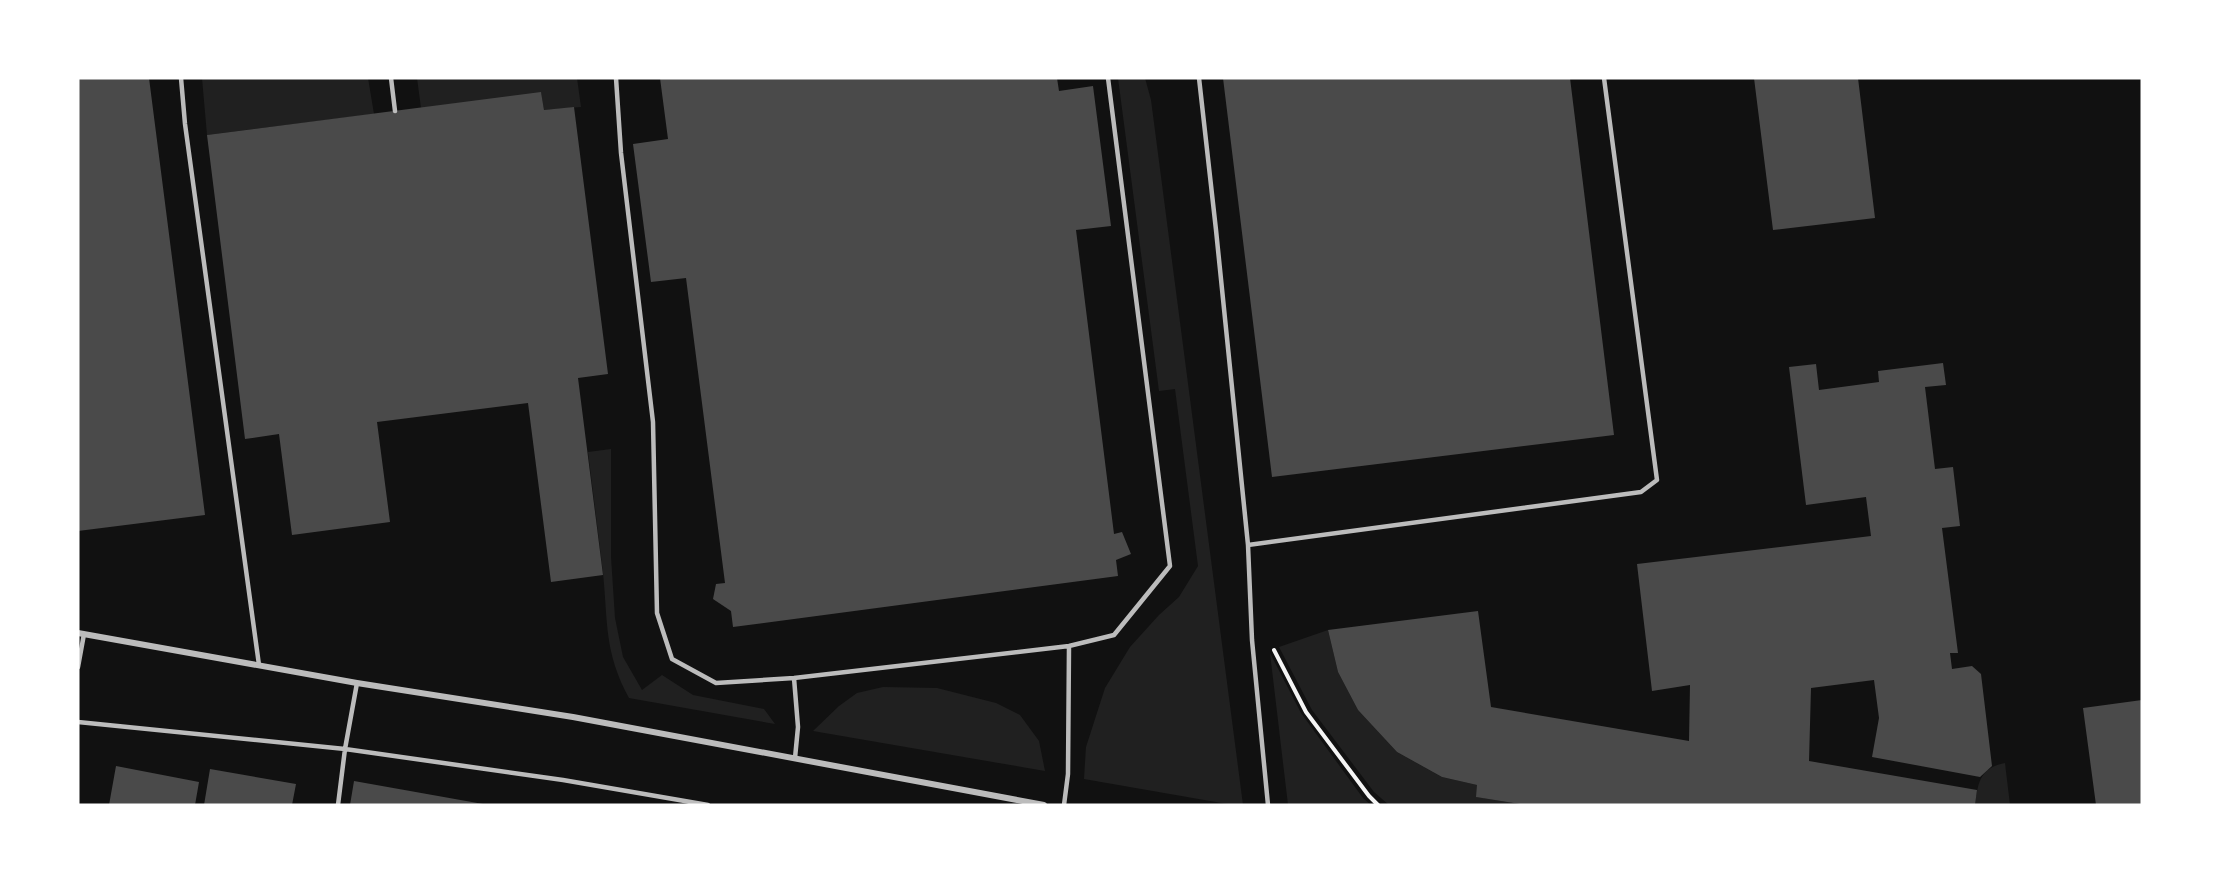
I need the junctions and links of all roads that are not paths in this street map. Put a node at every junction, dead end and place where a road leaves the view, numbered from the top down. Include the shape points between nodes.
1 (181, 78) edge
2 (391, 78) edge
3 (616, 78) edge
4 (1108, 78) edge
5 (1199, 78) edge
6 (1604, 78) edge
7 (395, 111) dead end
8 (1248, 545) junction
9 (81, 633) edge
10 (1069, 646) junction
11 (259, 665) junction
12 (78, 667) edge
13 (794, 678) junction
14 (357, 683) junction
15 (78, 722) edge
16 (345, 749) junction
17 (795, 759) junction
18 (338, 805) edge
19 (708, 805) edge
20 (1041, 805) edge
21 (1064, 805) edge
22 (1268, 805) edge

1 - 11 lane
2 - 7 lane
3 - 13 lane via 621,153 653,422 657,613 672,658 716,683
4 - 10 lane via 1170,566 1114,635
5 - 8 lane
6 - 8 lane via 1658,480 1641,492
8 - 22 lane via 1252,640
9 - 11 street
9 - 12 lane
10 - 13 lane
10 - 21 lane via 1068,774
11 - 14 street
13 - 17 lane via 798,727
14 - 16 lane
14 - 17 street via 573,717
15 - 16 lane
16 - 18 lane
16 - 19 lane
17 - 20 street

